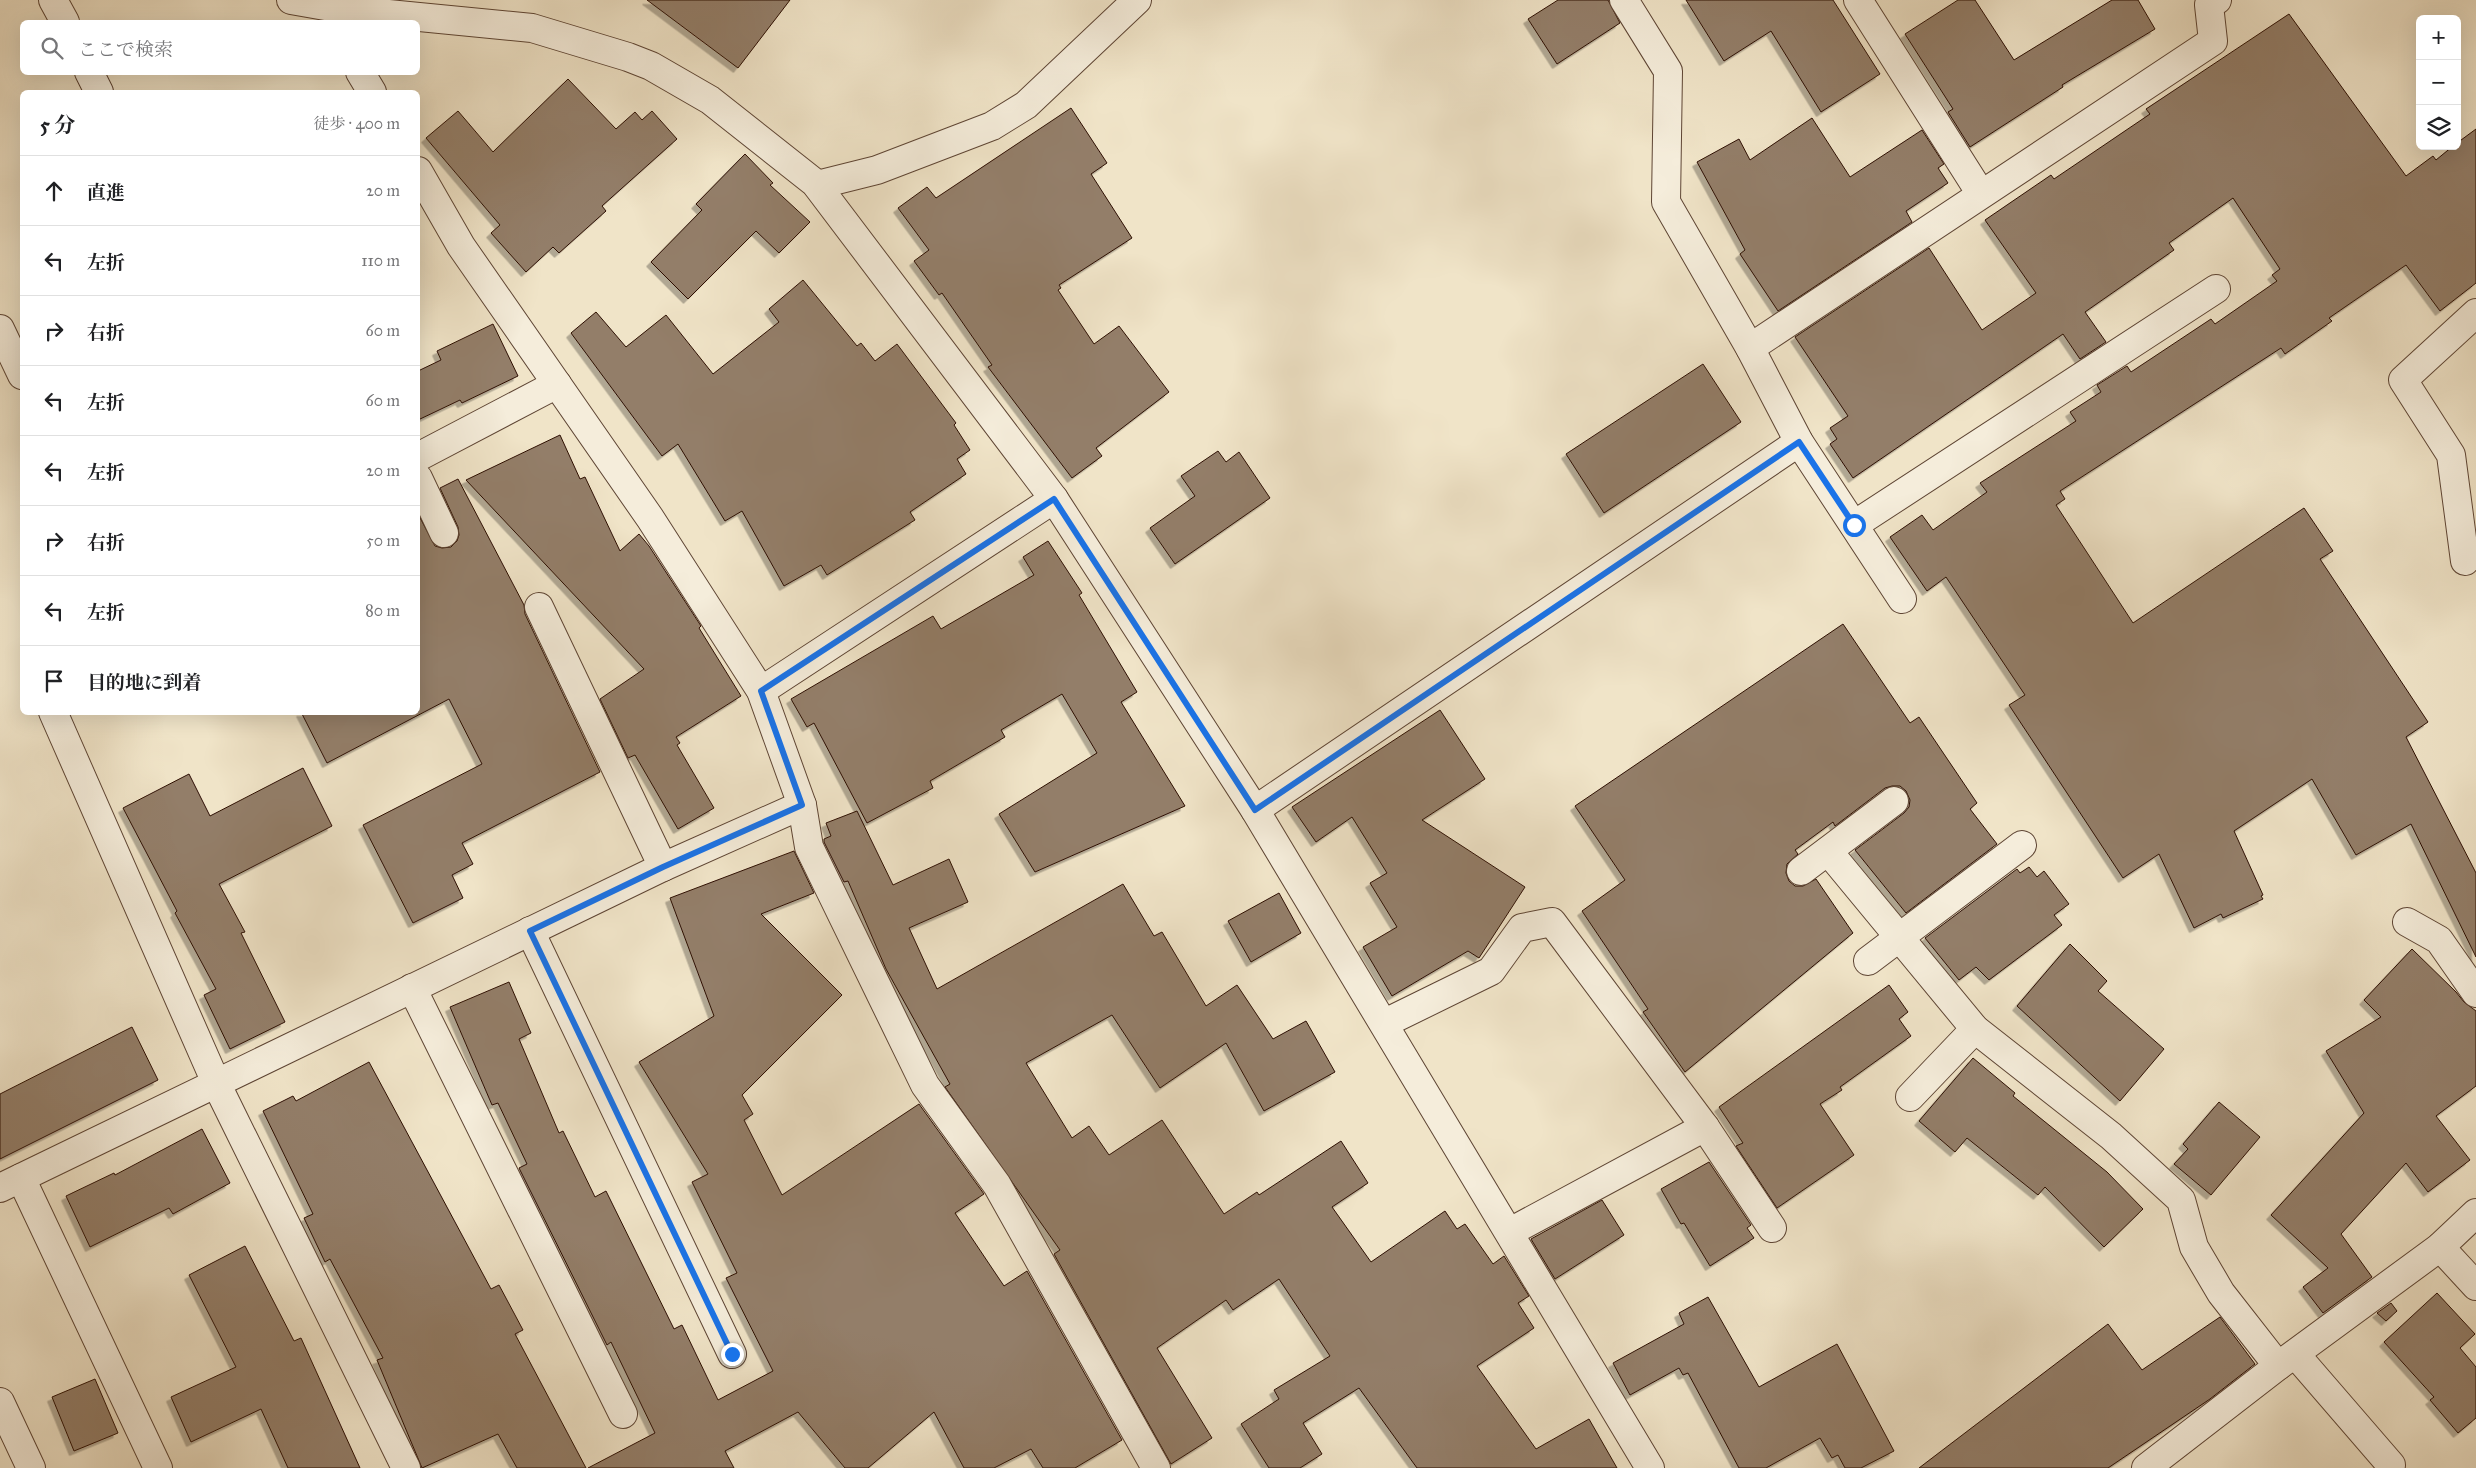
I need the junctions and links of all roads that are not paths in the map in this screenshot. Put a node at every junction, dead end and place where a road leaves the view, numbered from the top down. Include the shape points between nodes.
1 (53, 0) edge
2 (291, 0) edge
3 (1137, 0) edge
4 (1624, 0) edge
5 (1858, 0) edge
6 (2217, 0) edge
7 (347, 16) edge
8 (63, 20) edge
9 (409, 20) edge
10 (420, 21) edge
11 (91, 75) edge
12 (362, 75) edge
13 (98, 90) edge
14 (371, 90) edge
15 (420, 174) edge
16 (816, 185) junction
17 (1981, 194) junction
18 (2216, 288) dead end
19 (2476, 313) edge
20 (0, 329) edge
21 (1750, 348) junction
22 (20, 371) edge
23 (557, 384) junction
24 (1799, 442) junction
25 (420, 456) edge
26 (420, 482) edge
27 (1054, 499) junction
28 (1854, 525) junction
29 (444, 533) dead end
30 (2465, 561) dead end
31 (1902, 599) dead end
32 (539, 607) dead end
33 (761, 691) junction
34 (54, 715) edge
35 (1894, 801) dead end
36 (802, 805) junction
37 (1255, 810) junction
38 (2022, 845) dead end
39 (1828, 851) junction
40 (663, 867) junction
41 (1802, 871) dead end
42 (2406, 922) dead end
43 (530, 931) junction
44 (1899, 937) junction
45 (1868, 961) dead end
46 (412, 988) junction
47 (2476, 993) edge
48 (1385, 1023) junction
49 (1975, 1029) junction
50 (217, 1085) junction
51 (1910, 1097) dead end
52 (1705, 1127) junction
53 (10, 1183) edge
54 (2476, 1213) edge
55 (1772, 1228) dead end
56 (1510, 1232) junction
57 (2440, 1247) junction
58 (2476, 1286) edge
59 (732, 1354) dead end
60 (2287, 1361) junction
61 (0, 1402) edge
62 (623, 1414) dead end
63 (2391, 1466) dead end
64 (31, 1468) edge
65 (158, 1468) edge
66 (406, 1468) edge
67 (1156, 1468) edge
68 (1650, 1468) edge
69 (2146, 1468) edge

1 - 8 street
2 - 7 street
3 - 16 street via 1026,106 992,126 876,170
4 - 21 street via 1668,71 1666,202
5 - 17 street
6 - 17 street via 2209,5 2213,41
7 - 9 street
10 - 16 street via 532,28 651,66 710,100
11 - 13 street
12 - 14 street
15 - 23 street via 461,246
16 - 27 street
17 - 21 street
18 - 28 street
19 - 30 street via 2403,380 2451,456
20 - 22 street
21 - 24 street
23 - 25 street
23 - 33 street via 650,518
24 - 28 street
24 - 37 street
26 - 29 street
27 - 33 street
27 - 37 street
28 - 31 street
32 - 40 street
33 - 36 street
34 - 50 street
35 - 39 street
36 - 40 street
36 - 67 street via 809,847 925,1085 997,1186
37 - 48 street
38 - 44 street
39 - 41 street
39 - 44 street
40 - 43 street
42 - 47 street via 2439,940
43 - 46 street
43 - 59 street
44 - 45 street
44 - 49 street
46 - 50 street
46 - 62 street
48 - 52 street via 1492,971 1522,928 1552,922
48 - 56 street
49 - 51 street
49 - 60 street via 2110,1136 2181,1200 2194,1247 2221,1293
50 - 53 street
50 - 66 street
52 - 55 street
52 - 56 street
53 - 65 street
54 - 57 street
56 - 68 street
57 - 58 street
57 - 60 street
60 - 63 street
60 - 69 street
61 - 64 street

